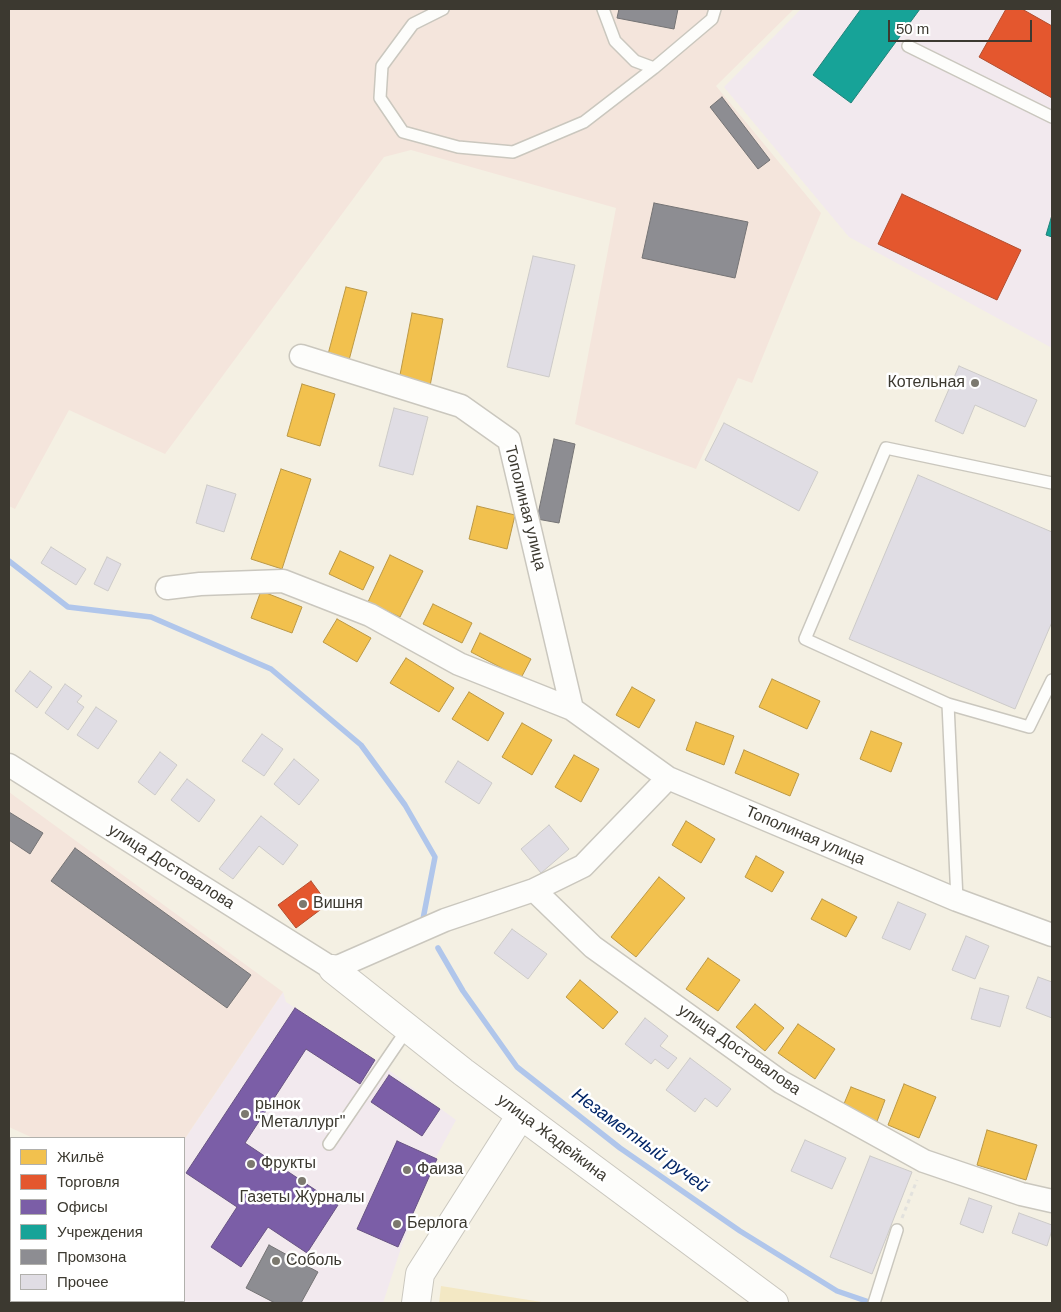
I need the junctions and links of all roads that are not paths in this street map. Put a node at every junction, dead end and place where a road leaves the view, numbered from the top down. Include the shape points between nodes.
1 (442, 9) edge
2 (603, 9) edge
3 (716, 9) edge
4 (908, 46) dead end
5 (654, 68) junction
6 (1052, 117) edge
7 (301, 356) dead end
8 (1052, 483) edge
9 (167, 588) dead end
10 (1052, 680) edge
11 (948, 704) junction
12 (572, 709) junction
13 (9, 765) edge
14 (668, 778) junction
15 (534, 890) junction
16 (957, 900) junction
17 (1052, 935) edge
18 (333, 969) junction
19 (408, 1028) junction
20 (521, 1115) junction
21 (328, 1144) dead end
22 (1052, 1201) edge
23 (897, 1230) road end
24 (416, 1303) edge
25 (774, 1303) edge
26 (874, 1303) edge

1 - 5 lane via 413,24 382,66 380,98 403,132 458,147 513,152 584,122
2 - 5 lane via 615,41 635,61
3 - 5 lane via 712,19
4 - 6 lane
7 - 12 street, Тополиная улица via 461,406 509,440
8 - 11 lane via 886,448 806,639
9 - 12 street, Тополиная улица via 283,581 370,615 459,664
10 - 11 lane via 1029,727
11 - 16 lane
12 - 14 street, Тополиная улица
13 - 18 street, улица Достовалова
14 - 15 street via 583,866
14 - 16 street, Тополиная улица
15 - 18 street via 445,920
15 - 22 street, улица Достовалова via 593,947 781,1082 924,1161 1021,1194
16 - 17 street, Тополиная улица
18 - 19 street, улица Жадейкина
19 - 20 street, улица Жадейкина
19 - 21 lane
20 - 24 street via 420,1274
20 - 25 street, улица Жадейкина
23 - 26 lane

